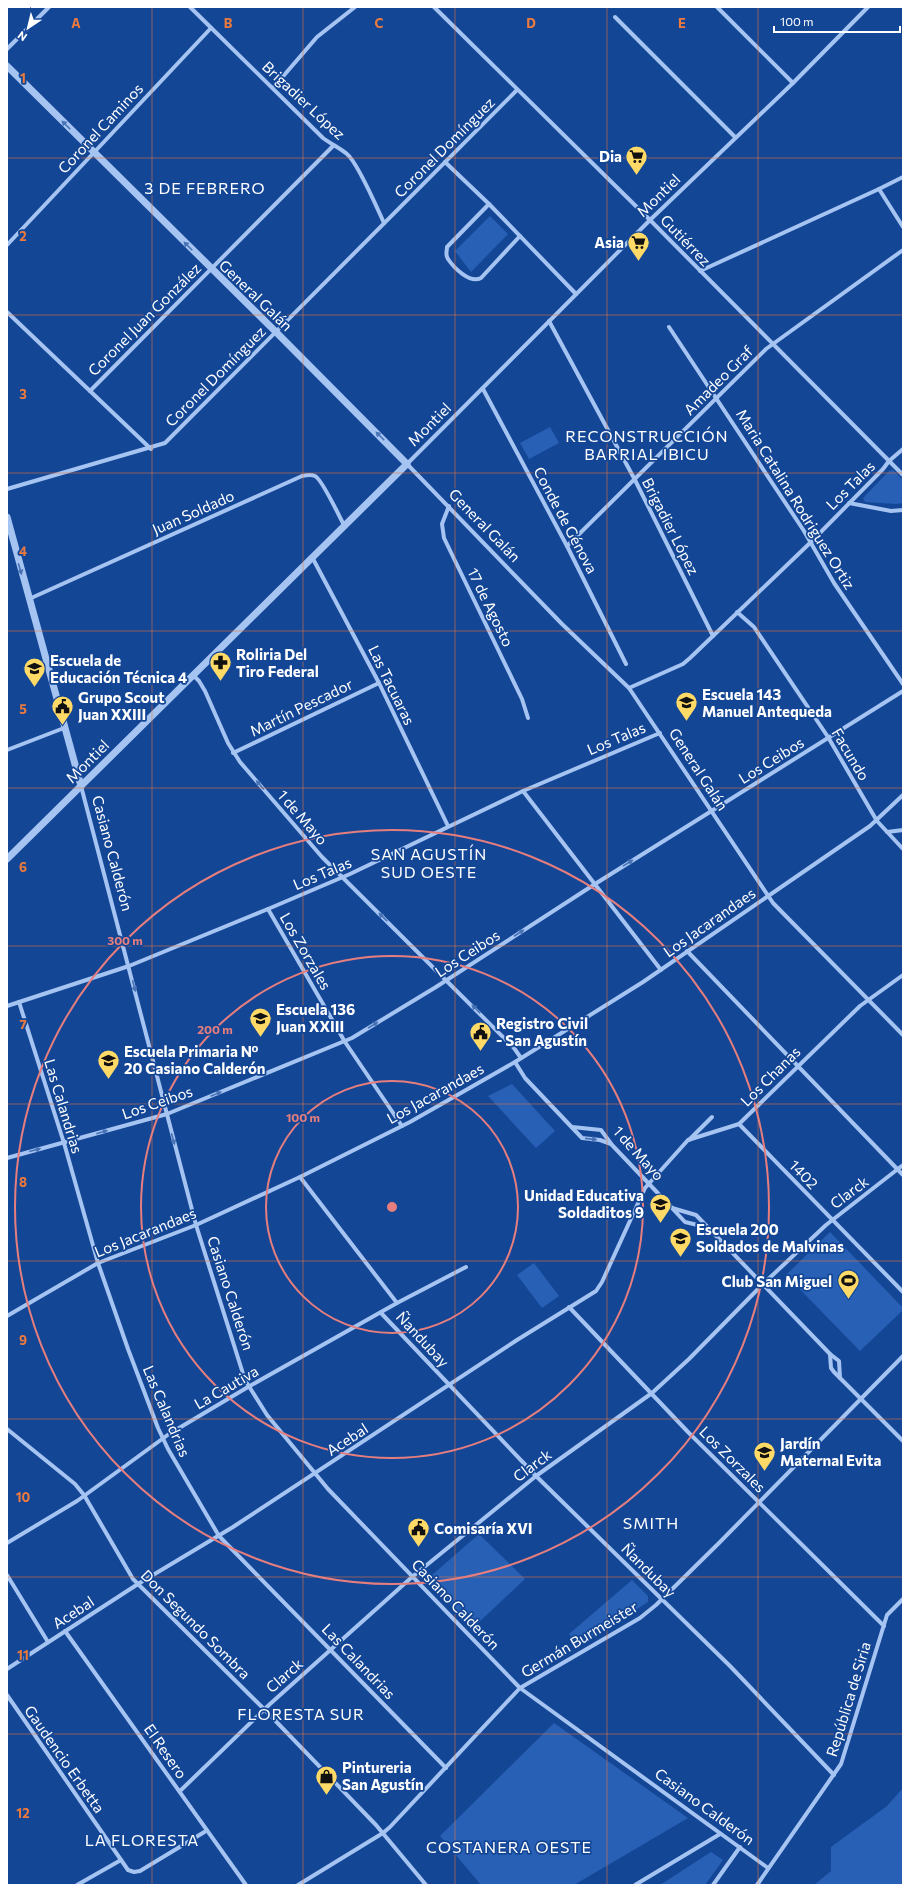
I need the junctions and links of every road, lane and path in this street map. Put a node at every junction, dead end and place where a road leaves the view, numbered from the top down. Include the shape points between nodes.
1 (49, 7) edge
2 (190, 7) edge
3 (355, 7) edge
4 (434, 7) edge
5 (717, 7) edge
6 (868, 7) edge
7 (615, 17) dead end
8 (210, 28) junction
9 (7, 49) edge
10 (7, 66) edge
11 (793, 84) junction
12 (273, 88) junction
13 (517, 90) junction
14 (735, 138) junction
15 (333, 146) junction
16 (93, 151) junction
17 (445, 162) junction
18 (903, 178) edge
19 (879, 189) junction
20 (489, 204) junction
21 (650, 220) junction
22 (384, 224) junction
23 (903, 227) edge
24 (520, 236) junction
25 (7, 245) edge
26 (903, 250) edge
27 (211, 268) junction
28 (700, 271) junction
29 (576, 294) junction
30 (7, 312) edge
31 (549, 321) junction
32 (669, 326) dead end
33 (276, 332) junction
34 (771, 344) junction
35 (482, 389) junction
36 (90, 391) junction
37 (718, 398) junction
38 (151, 449) junction
39 (903, 449) edge
40 (889, 461) junction
41 (407, 464) junction
42 (903, 474) edge
43 (634, 480) junction
44 (7, 489) edge
45 (849, 503) junction
46 (449, 506) junction
47 (903, 510) edge
48 (7, 517) edge
49 (344, 525) junction
50 (811, 542) junction
51 (567, 546) junction
52 (312, 557) junction
53 (29, 599) junction
54 (737, 612) junction
55 (712, 636) junction
56 (626, 664) dead end
57 (193, 675) junction
58 (379, 683) junction
59 (903, 683) edge
60 (629, 688) junction
61 (903, 691) edge
62 (528, 718) dead end
63 (64, 728) junction
64 (660, 733) junction
65 (828, 737) junction
66 (7, 750) edge
67 (233, 753) junction
68 (81, 786) junction
69 (523, 791) junction
70 (903, 795) edge
71 (712, 811) junction
72 (877, 821) junction
73 (448, 826) junction
74 (903, 830) edge
75 (886, 832) junction
76 (903, 849) edge
77 (7, 859) edge
78 (341, 877) junction
79 (595, 884) junction
80 (768, 896) junction
81 (268, 909) junction
82 (687, 951) junction
83 (129, 966) junction
84 (661, 970) junction
85 (903, 975) edge
86 (447, 980) junction
87 (868, 999) junction
88 (19, 1002) junction
89 (7, 1006) edge
90 (903, 1035) edge
91 (345, 1042) junction
92 (521, 1058) junction
93 (515, 1062) junction
94 (797, 1066) junction
95 (167, 1114) junction
96 (712, 1117) dead end
97 (739, 1124) junction
98 (402, 1126) junction
99 (572, 1127) junction
100 (688, 1140) junction
101 (64, 1143) junction
102 (612, 1145) junction
103 (7, 1158) edge
104 (903, 1165) edge
105 (898, 1170) junction
106 (903, 1175) edge
107 (300, 1177) junction
108 (648, 1182) junction
109 (672, 1208) junction
110 (832, 1220) junction
111 (196, 1225) junction
112 (706, 1228) junction
113 (98, 1263) junction
114 (466, 1267) dead end
115 (762, 1285) junction
116 (903, 1292) edge
117 (398, 1303) junction
118 (569, 1307) junction
119 (381, 1312) junction
120 (7, 1316) edge
121 (830, 1354) junction
122 (903, 1356) edge
123 (840, 1378) junction
124 (450, 1386) junction
125 (248, 1387) junction
126 (652, 1394) junction
127 (861, 1398) junction
128 (7, 1429) edge
129 (163, 1438) junction
130 (903, 1441) edge
131 (315, 1474) junction
132 (536, 1476) junction
133 (84, 1495) junction
134 (760, 1502) junction
135 (219, 1536) junction
136 (7, 1543) edge
137 (7, 1575) edge
138 (412, 1577) junction
139 (138, 1584) junction
140 (903, 1599) edge
141 (662, 1600) junction
142 (884, 1626) junction
143 (65, 1631) junction
144 (48, 1642) junction
145 (331, 1650) junction
146 (7, 1669) edge
147 (520, 1688) junction
148 (7, 1695) edge
149 (264, 1709) junction
150 (446, 1768) junction
151 (834, 1775) junction
152 (180, 1791) junction
153 (206, 1831) junction
154 (383, 1834) junction
155 (720, 1834) junction
156 (740, 1847) junction
157 (121, 1860) junction
158 (768, 1868) junction
159 (77, 1885) edge
160 (246, 1885) edge
161 (298, 1885) edge
162 (426, 1885) edge
163 (635, 1885) edge
164 (713, 1885) edge
165 (757, 1885) edge

1 - 9 street
2 - 8 street, Brigadier López
3 - 12 street via 317,37
4 - 13 street, Gutiérrez
5 - 11 street
6 - 11 street, Montiel
7 - 14 street
8 - 12 street, Brigadier López
8 - 16 street, Coronel Caminos
16 -> 10 street, General Galán
11 - 14 street, Montiel
12 - 15 street, Brigadier López
13 - 17 street, Coronel Domínguez
13 - 21 street, Gutiérrez
14 - 21 street, Montiel
15 - 22 street, Brigadier López via 348,154 355,164
15 - 27 street, Coronel Juan González
16 - 25 street, Coronel Caminos
27 -> 16 street, General Galán
17 - 20 street
17 - 22 street, Coronel Domínguez
18 - 19 street
19 - 23 street
19 - 28 street
20 - 24 street
20 - 24 street via 447,247 448,259 470,280 476,281
21 - 28 street, Gutiérrez
21 - 29 street, Montiel
22 - 33 street, Coronel Domínguez
24 - 29 street
26 - 34 street, Amadeo Graf
27 - 33 street, General Galán
27 - 36 street, Coronel Juan González
28 - 34 street, Gutiérrez
29 - 31 street, Montiel
30 - 36 street
31 - 35 street, Montiel
31 - 43 street, Brigadier López
32 - 37 street, Maria Catalina Rodriguez Ortiz
33 - 38 street, Coronel Domínguez via 172,438
41 -> 33 street, General Galán
34 - 37 street, Amadeo Graf
34 - 40 street, Gutiérrez
35 - 41 street, Montiel
35 - 51 street, Conde de Génova
36 - 38 street
37 - 43 street, Amadeo Graf
37 - 50 street, Maria Catalina Rodriguez Ortiz
38 - 44 street, Coronel Domínguez
39 - 40 street, Los Talas
40 - 42 street, Gutiérrez
40 - 45 street, Los Talas
41 - 46 street, General Galán
41 - 49 street, Montiel
43 - 51 street, Amadeo Graf
43 - 55 street, Brigadier López
45 - 47 street via 891,511
45 - 50 street, Los Talas
46 - 60 street, General Galán via 562,624
46 - 62 street, 17 de Agosto via 442,524 444,538 522,699
48 -> 53 street, Casiano Calderón
49 - 52 street, Montiel
49 - 53 street, Juan Soldado via 321,482 310,474
50 - 54 street, Los Talas
50 - 59 street, Maria Catalina Rodriguez Ortiz via 834,583
51 - 56 street, Conde de Génova
52 - 57 street, Montiel
52 - 58 street, Las Tacuaras
53 - 63 street, Casiano Calderón
54 - 55 street, Los Talas
54 - 65 street, Facundo via 754,627
55 - 60 street, Los Talas via 683,664
57 - 67 street, 1 de Mayo via 205,691
57 - 68 street, Montiel
58 - 67 street, Martín Pescador
58 - 73 street, Las Tacuaras
60 - 64 street, General Galán
61 - 65 street, Los Ceibos
63 - 66 street
63 - 68 street, Casiano Calderón
64 - 69 street, Los Talas
64 - 71 street, General Galán
65 - 71 street, Los Ceibos
65 - 72 street, Facundo
78 -> 67 street, 1 de Mayo
68 - 77 street, Montiel
68 - 83 street, Casiano Calderón
69 - 73 street, Los Talas
69 - 79 street
70 - 72 street, Los Jacarandaes
79 -> 71 street, Los Ceibos
71 - 80 street, General Galán
72 - 75 street, Facundo
72 - 80 street, Los Jacarandaes
73 - 78 street, Los Talas
74 - 75 street
75 - 76 street, Facundo
78 - 81 street, Los Talas
86 -> 78 street, 1 de Mayo
79 - 84 street
86 -> 79 street, Los Ceibos
80 - 82 street, Los Jacarandaes
80 - 87 street, General Galán
81 - 83 street, Los Talas
81 - 91 street, Los Zorzales
82 - 84 street, Los Jacarandaes
82 - 94 street
83 - 88 street, Los Talas
83 -> 95 street, Casiano Calderón
84 - 92 street, Los Jacarandaes
85 - 87 street, Los Chanas
91 -> 86 street, Los Ceibos
92 -> 86 street, 1 de Mayo
87 - 90 street, General Galán
87 - 94 street, Los Chanas
88 - 89 street, Los Talas
88 - 101 street, Las Calandrias
95 -> 91 street, Los Ceibos
91 - 98 street, Los Zorzales
92 - 93 street, Los Jacarandaes
93 - 98 street, Los Jacarandaes
93 - 99 street via 525,1078
94 - 97 street, Los Chanas
94 - 105 street
101 -> 95 street, Los Ceibos
95 -> 111 street, Casiano Calderón
96 - 100 street
97 - 100 street, Los Chanas
97 - 110 street, 1402
98 - 107 street, Los Jacarandaes
99 -> 102 street via 582,1138 600,1140
99 - 102 street, 1 de Mayo via 601,1130
100 - 108 street, Los Chanas
103 -> 101 street, Los Ceibos
101 - 113 street, Las Calandrias
102 - 108 street, 1 de Mayo
104 - 105 street, Clarck
105 - 106 street
105 - 110 street, Clarck
107 - 111 street, Los Jacarandaes
107 - 117 street, Ñandubay
108 - 109 street, 1 de Mayo
108 - 118 street, Acebal via 600,1287
109 - 112 street, 1 de Mayo via 685,1222
109 - 112 street, 1 de Mayo via 692,1213
110 - 115 street, Clarck
110 - 116 street, 1402
111 - 113 street, Los Jacarandaes
111 - 125 street, Casiano Calderón
112 - 115 street, 1 de Mayo
113 - 120 street, Los Jacarandaes
113 - 129 street, Las Calandrias
114 - 117 street, La Cautiva
115 - 121 street, 1 de Mayo
115 - 126 street, Clarck
117 - 119 street, La Cautiva
118 - 124 street, Acebal
118 - 126 street, Los Zorzales
119 - 124 street, Ñandubay
119 - 125 street, La Cautiva
121 - 123 street via 831,1368
121 - 123 street, 1 de Mayo via 840,1364
122 - 127 street, Germán Burmeister
123 - 127 street
124 - 131 street, Acebal
124 - 132 street, Ñandubay
125 - 129 street, La Cautiva
125 - 131 street, Casiano Calderón via 267,1415
126 - 132 street, Clarck
126 - 134 street, Los Zorzales
127 - 130 street
127 - 134 street, Germán Burmeister
128 - 133 street, Don Segundo Sombra via 75,1484
129 - 133 street, La Cautiva
129 - 135 street, Las Calandrias
131 - 135 street, Acebal
131 - 138 street, Casiano Calderón
132 - 138 street, Clarck
132 - 141 street, Ñandubay
133 - 136 street, La Cautiva
133 - 139 street, Don Segundo Sombra
134 - 141 street, Germán Burmeister
134 - 142 street, Los Zorzales
135 - 139 street, Acebal
135 - 145 street, Las Calandrias
137 - 144 street
138 - 145 street, Clarck
138 - 147 street, Casiano Calderón
139 - 143 street, Acebal
139 - 149 street, Don Segundo Sombra
140 - 142 street, República de Siria via 887,1615
141 - 147 street, Germán Burmeister via 640,1618
141 - 151 street, Ñandubay via 730,1666
142 - 151 street, República de Siria via 845,1755
143 - 144 street, Acebal
143 - 152 street, El Resero
144 - 146 street, Acebal
145 - 149 street, Clarck
145 - 150 street, Las Calandrias
147 - 150 street, Germán Burmeister
147 - 155 street, Casiano Calderón
148 - 157 street, Gaudencio Erbetta
149 - 152 street, Clarck
149 - 154 street, Don Segundo Sombra
150 - 154 street, Germán Burmeister
151 - 158 street, República de Siria
152 - 153 street, El Resero
153 - 157 street, Gaudencio Erbetta via 140,1871 128,1870
153 - 160 street, El Resero
154 - 161 street, Germán Burmeister
154 - 162 street, Don Segundo Sombra
155 - 156 street, Casiano Calderón
155 - 163 street
156 - 158 street, Casiano Calderón
156 - 164 street
157 - 159 street
158 - 165 street, República de Siria

